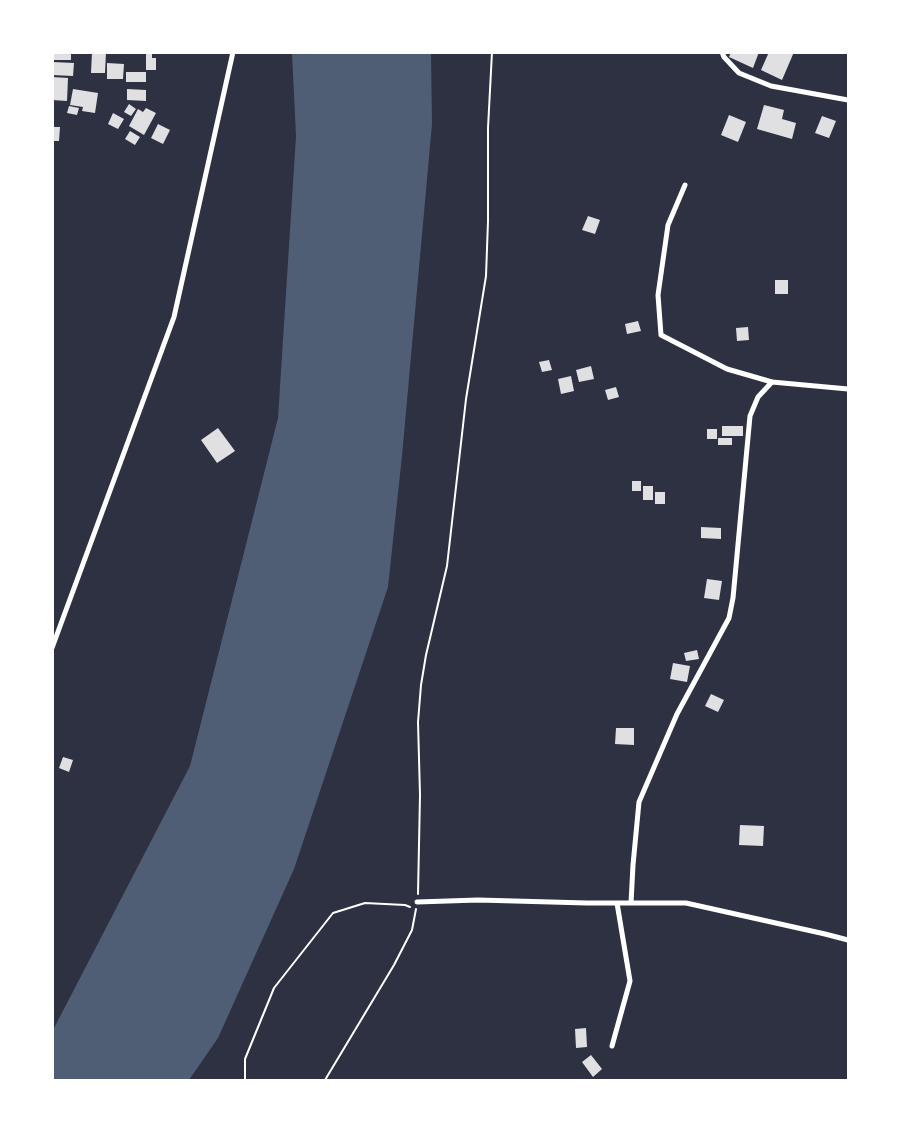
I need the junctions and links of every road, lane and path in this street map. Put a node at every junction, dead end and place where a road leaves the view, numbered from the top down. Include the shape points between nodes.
1 (233, 52) edge
2 (492, 52) edge
3 (722, 52) edge
4 (848, 100) edge
5 (686, 185) dead end
6 (772, 382) junction
7 (848, 389) edge
8 (52, 648) edge
9 (618, 903) junction
10 (632, 903) junction
11 (416, 906) junction
12 (848, 940) edge
13 (612, 1046) dead end
14 (245, 1080) edge
15 (325, 1080) edge

1 - 8 street via 174,317
2 - 11 path via 486,276 466,399 446,566 421,685
3 - 4 street via 739,73 771,86
5 - 6 street via 668,225 658,295 661,335 727,369
6 - 7 street
6 - 10 street via 758,397 750,416 729,618 677,714 640,802
9 - 10 street
9 - 11 street via 478,900
9 - 13 street via 630,981
10 - 12 street via 686,903
11 - 14 path via 365,903 333,913 274,988 245,1059
11 - 15 path via 412,930 394,966

